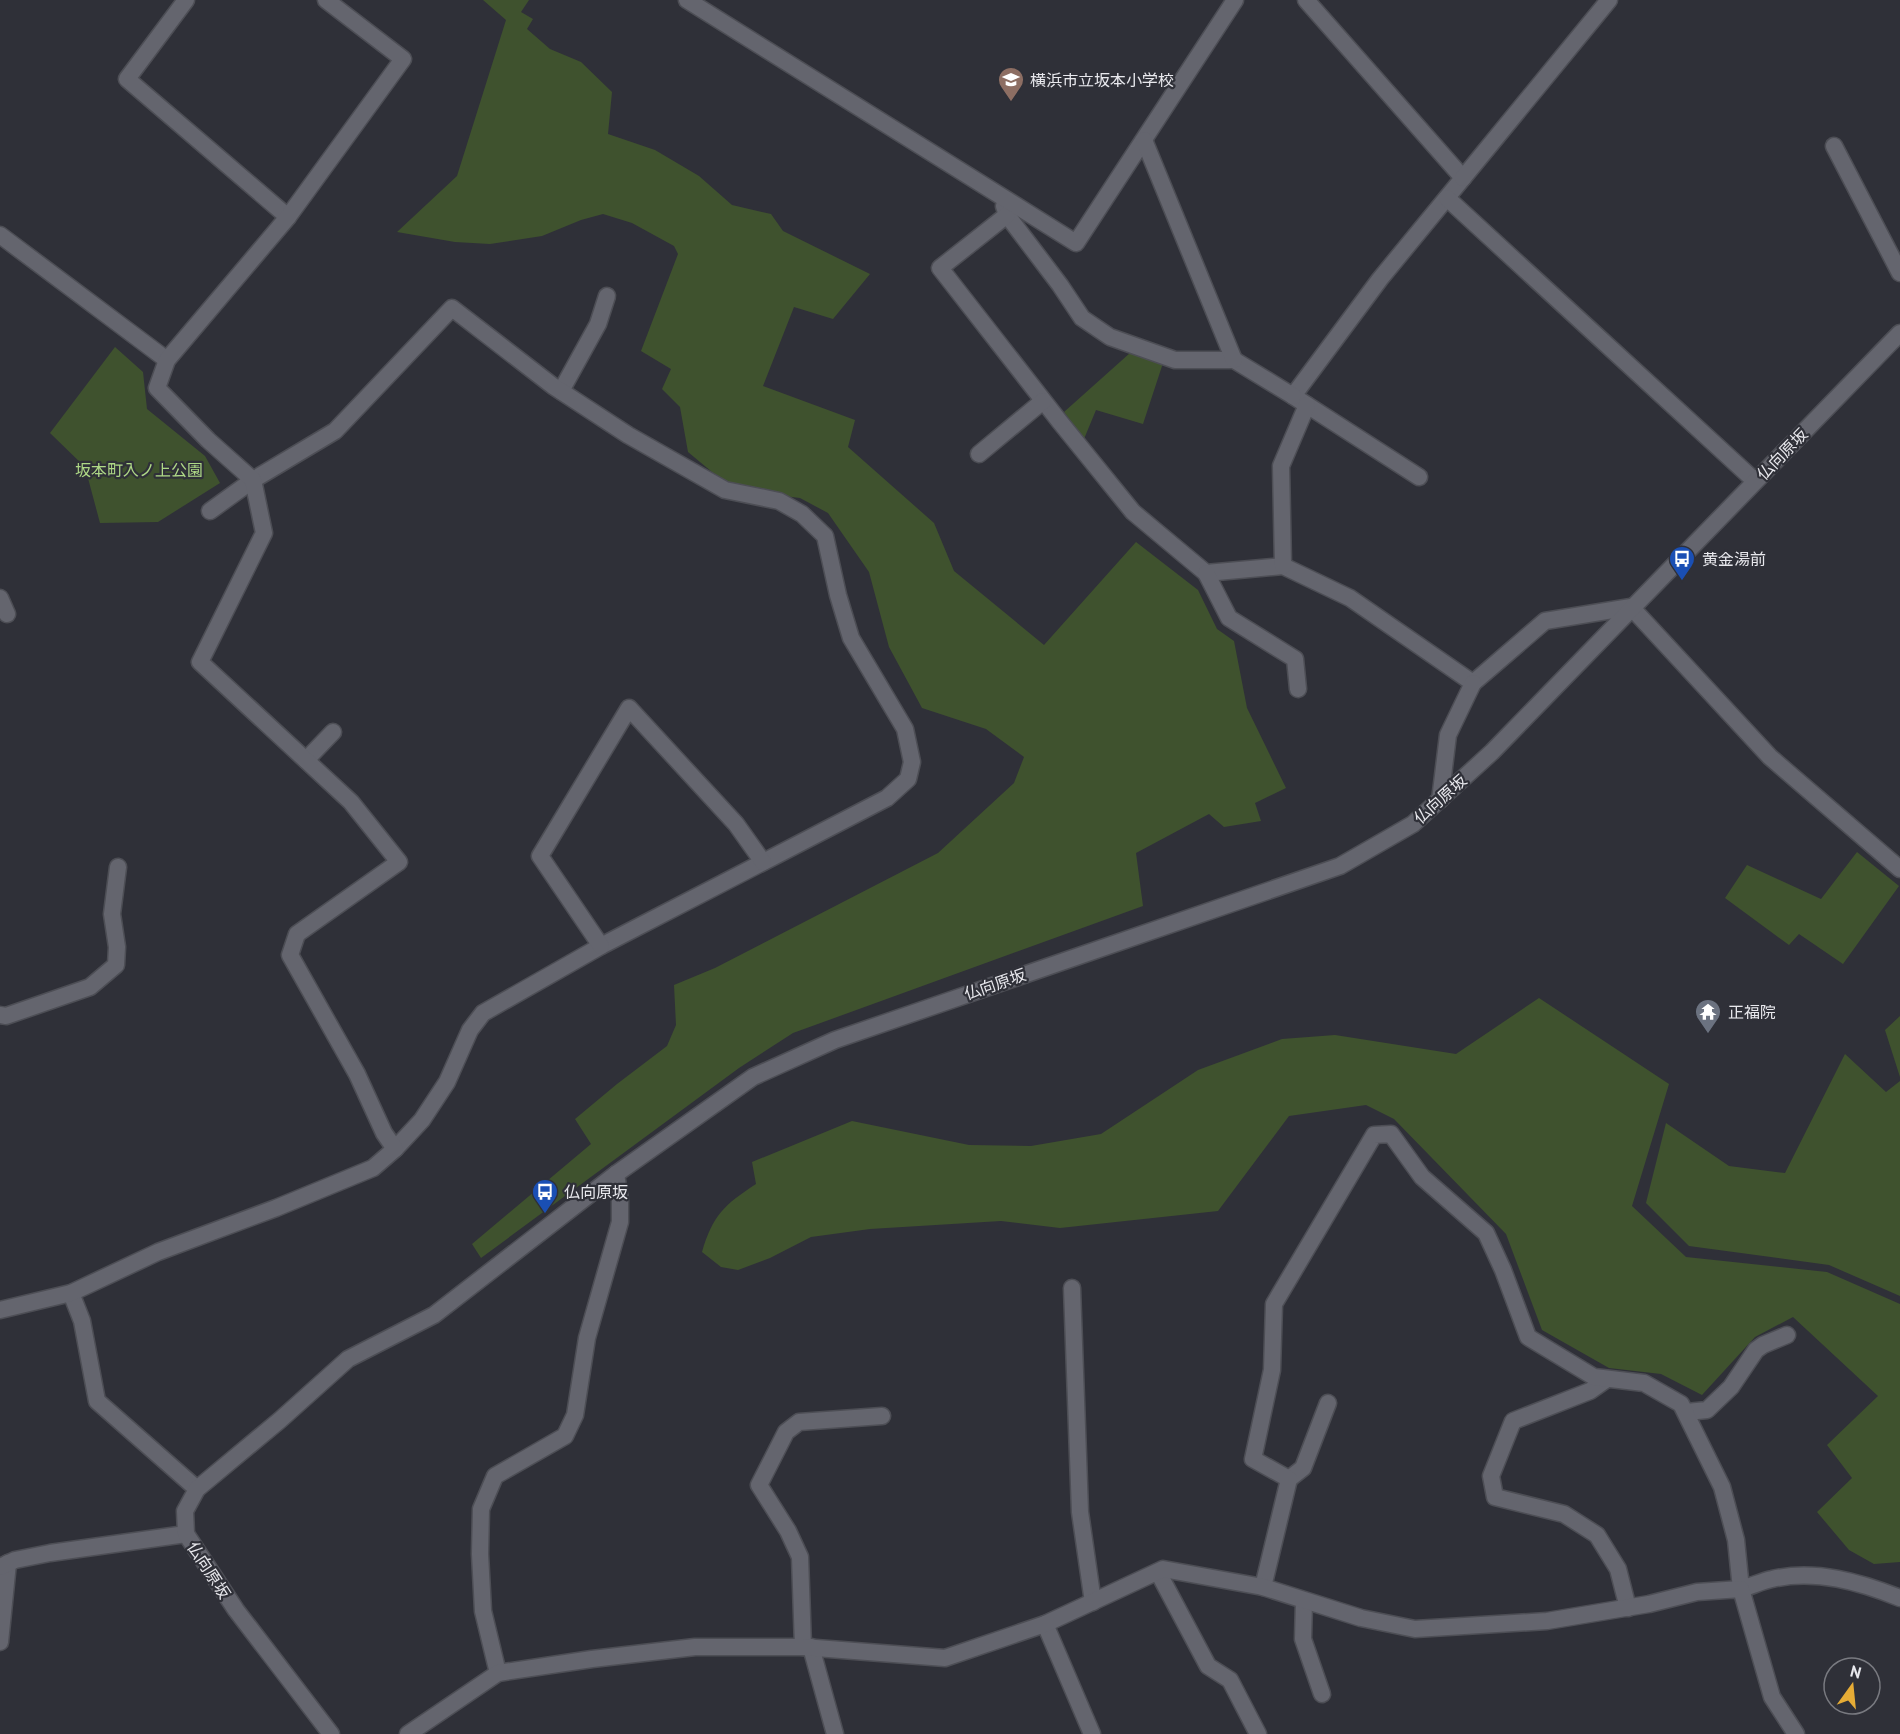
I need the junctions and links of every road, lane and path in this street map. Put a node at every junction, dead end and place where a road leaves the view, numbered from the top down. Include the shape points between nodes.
1 (186, 0) edge
2 (326, 0) edge
3 (687, 0) edge
4 (1235, 0) edge
5 (1306, 0) edge
6 (1609, 0) edge
7 (1144, 140) junction
8 (1834, 146) dead end
9 (1463, 178) junction
10 (998, 194) junction
11 (1447, 198) junction
12 (1008, 215) junction
13 (288, 217) junction
14 (0, 235) edge
15 (1900, 273) edge
16 (608, 296) dead end
17 (1900, 333) edge
18 (167, 360) junction
19 (1234, 360) junction
20 (561, 391) junction
21 (1043, 400) junction
22 (1300, 401) junction
23 (980, 454) dead end
24 (1419, 477) dead end
25 (253, 480) junction
26 (1755, 481) junction
27 (210, 511) dead end
28 (1283, 566) junction
29 (1206, 573) junction
30 (0, 598) edge
31 (1631, 607) junction
32 (7, 614) dead end
33 (1473, 683) junction
34 (1298, 689) dead end
35 (333, 732) dead end
36 (306, 760) junction
37 (1440, 800) junction
38 (763, 862) junction
39 (118, 867) dead end
40 (1900, 869) edge
41 (601, 946) junction
42 (0, 1015) edge
43 (395, 1149) junction
44 (616, 1174) junction
45 (1072, 1288) dead end
46 (71, 1293) junction
47 (0, 1310) edge
48 (1786, 1335) dead end
49 (1607, 1379) junction
50 (1328, 1403) dead end
51 (1687, 1412) junction
52 (882, 1416) dead end
53 (1289, 1479) junction
54 (197, 1489) junction
55 (186, 1534) junction
56 (4, 1565) edge
57 (1158, 1572) junction
58 (1263, 1587) junction
59 (1741, 1589) junction
60 (1900, 1598) edge
61 (1304, 1601) junction
62 (1093, 1602) junction
63 (1628, 1608) junction
64 (1044, 1623) junction
65 (0, 1642) edge
66 (807, 1647) junction
67 (498, 1673) junction
68 (1322, 1694) dead end
69 (331, 1734) edge
70 (408, 1734) edge
71 (835, 1734) edge
72 (1092, 1734) edge
73 (1258, 1734) edge
74 (1796, 1734) edge

1 - 13 street via 127,79
2 - 13 street via 403,59
3 - 10 street
4 - 7 street
5 - 9 street
6 - 9 street
7 - 10 street via 1076,243
7 - 19 street
8 - 15 street
9 - 11 street
10 - 12 street
11 - 22 street via 1380,279
11 - 26 street
12 - 19 street via 1082,318 1110,338 1175,360
12 - 21 street via 940,268
13 - 18 street
14 - 18 street
16 - 20 street via 598,324
17 - 26 street, 仏向原坂
18 - 25 street via 157,388
19 - 22 street
20 - 25 street via 452,308 335,431
20 - 38 street via 628,435 725,490 779,501 802,514 825,536 851,638 905,729 912,762 908,779 887,798
21 - 23 street
21 - 29 street via 1133,512
22 - 24 street
22 - 28 street via 1281,466
25 - 27 street
25 - 36 street via 264,533 200,662
26 - 31 street, 仏向原坂
28 - 29 street
28 - 33 street via 1350,598
29 - 34 street via 1228,618 1295,659
30 - 32 street
31 - 33 street via 1545,621
31 - 37 street, 仏向原坂 via 1492,752
31 - 40 street via 1770,757
33 - 37 street via 1448,735
35 - 36 street
36 - 43 street via 351,802 399,862 297,934 290,955
37 - 44 street, 仏向原坂 via 1413,824 1340,866 846,1036 753,1077
38 - 41 street
38 - 41 street via 736,824 629,708 540,856
39 - 42 street via 112,914 116,965 90,987
41 - 43 street via 483,1012 470,1030 447,1082 422,1120
43 - 46 street via 373,1168 159,1252
44 - 54 street, 仏向原坂 via 434,1315 348,1359
44 - 67 street via 620,1222 587,1338 575,1415 565,1436 495,1476 481,1509 483,1611
45 - 62 street via 1080,1512
46 - 47 street
46 - 54 street via 82,1321 97,1401
48 - 51 street via 1756,1350 1731,1387 1707,1410
49 - 51 street via 1644,1383 1681,1404
49 - 53 street via 1594,1377 1528,1337 1486,1233 1422,1177 1390,1134 1374,1135 1274,1304 1272,1370 1253,1459
49 - 63 street via 1590,1391 1513,1421 1491,1476 1494,1497 1564,1514 1597,1535 1618,1569
50 - 53 street via 1303,1468
51 - 59 street via 1722,1486 1736,1540
52 - 66 street via 799,1422 786,1432 759,1485 800,1557
53 - 58 street
54 - 55 street, 仏向原坂 via 185,1511
55 - 56 street via 50,1552
55 - 69 street, 仏向原坂 via 236,1610
56 - 65 street
57 - 58 street via 1163,1569
57 - 62 street
57 - 73 street via 1208,1666 1230,1680
58 - 61 street
59 - 60 street via 1772,1579 1829,1576
59 - 63 street via 1697,1592
59 - 74 street via 1772,1696
61 - 63 street via 1415,1629 1547,1621
61 - 68 street via 1303,1639
62 - 64 street
64 - 66 street via 945,1658
64 - 72 street
66 - 67 street via 694,1647
66 - 71 street
67 - 70 street

